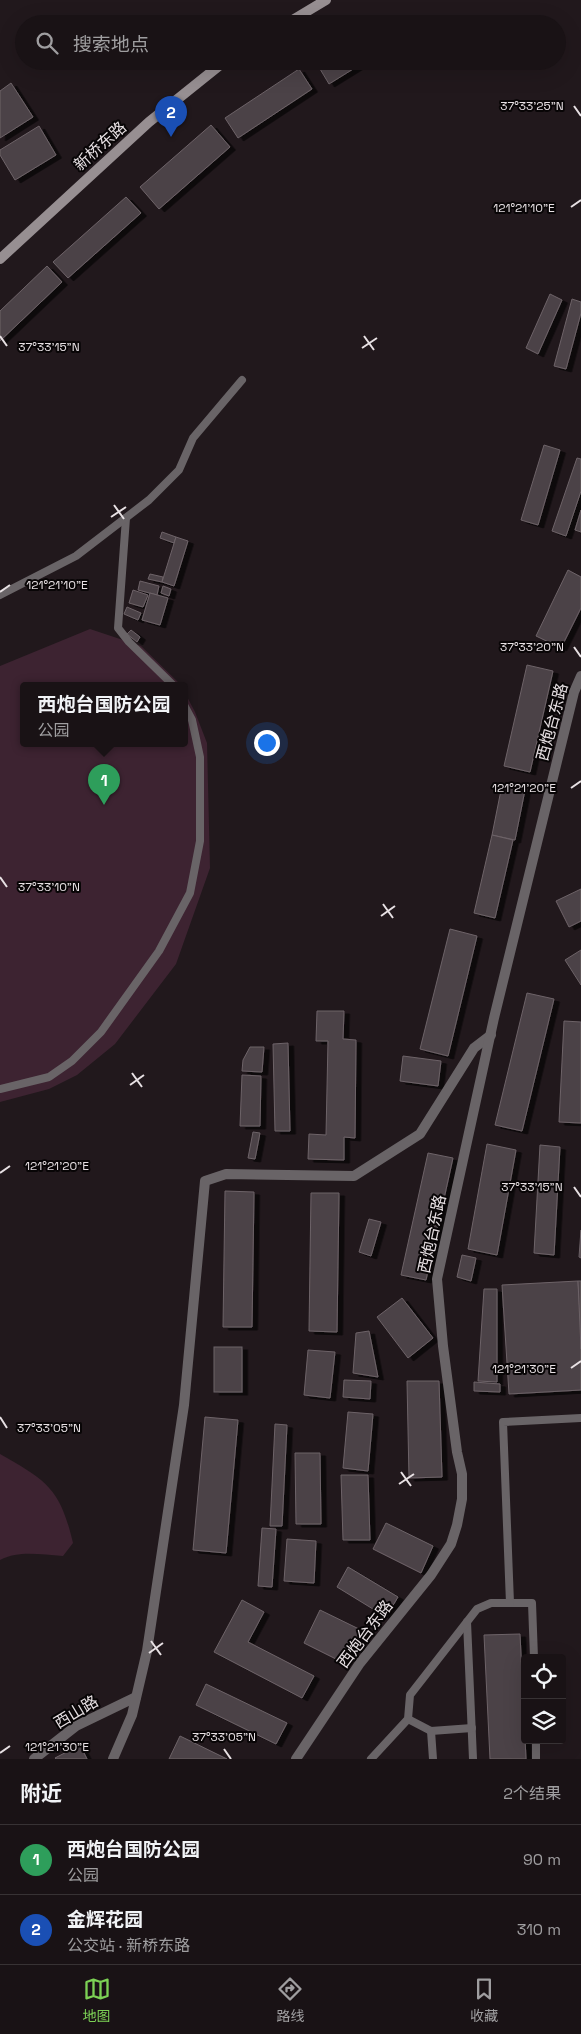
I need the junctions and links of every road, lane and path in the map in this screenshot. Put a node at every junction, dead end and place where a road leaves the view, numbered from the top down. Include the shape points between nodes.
1 (326, 0) edge
2 (301, 15) edge
3 (214, 70) edge
4 (0, 258) edge
5 (242, 380) dead end
6 (126, 518) junction
7 (0, 595) edge
8 (581, 676) edge
9 (170, 682) edge
10 (188, 712) edge
11 (491, 1034) junction
12 (0, 1090) edge
13 (581, 1418) edge
14 (510, 1603) junction
15 (467, 1622) junction
16 (534, 1654) edge
17 (136, 1697) junction
18 (408, 1719) junction
19 (472, 1728) junction
20 (431, 1731) junction
21 (536, 1744) edge
22 (34, 1759) edge
23 (113, 1759) edge
24 (296, 1759) edge
25 (371, 1759) edge
26 (433, 1759) edge
27 (473, 1759) edge
28 (536, 1759) edge

1 - 2 street
3 - 4 street, 新桥东路 via 149,122
5 - 6 lane via 193,438 180,470
6 - 7 lane via 76,556
6 - 9 lane via 118,628
8 - 11 street, 西炮台东路 via 574,692
10 - 12 lane via 200,757 200,841 190,893 160,951 101,1032 72,1061 49,1077
11 - 17 street via 474,1048 420,1134 354,1176 226,1174 205,1181 184,1405 147,1652
11 - 24 street, 西炮台东路 via 437,1278 443,1346 462,1474 457,1525 451,1544 431,1575 360,1663
13 - 14 lane via 503,1422
14 - 15 lane via 491,1603 477,1609
14 - 16 lane via 532,1603
15 - 18 lane via 410,1695
15 - 19 lane
17 - 22 street, 西山路 via 76,1726
17 - 23 street via 132,1715
18 - 20 lane
18 - 25 lane
19 - 20 lane
19 - 27 lane
20 - 26 lane
21 - 28 lane

